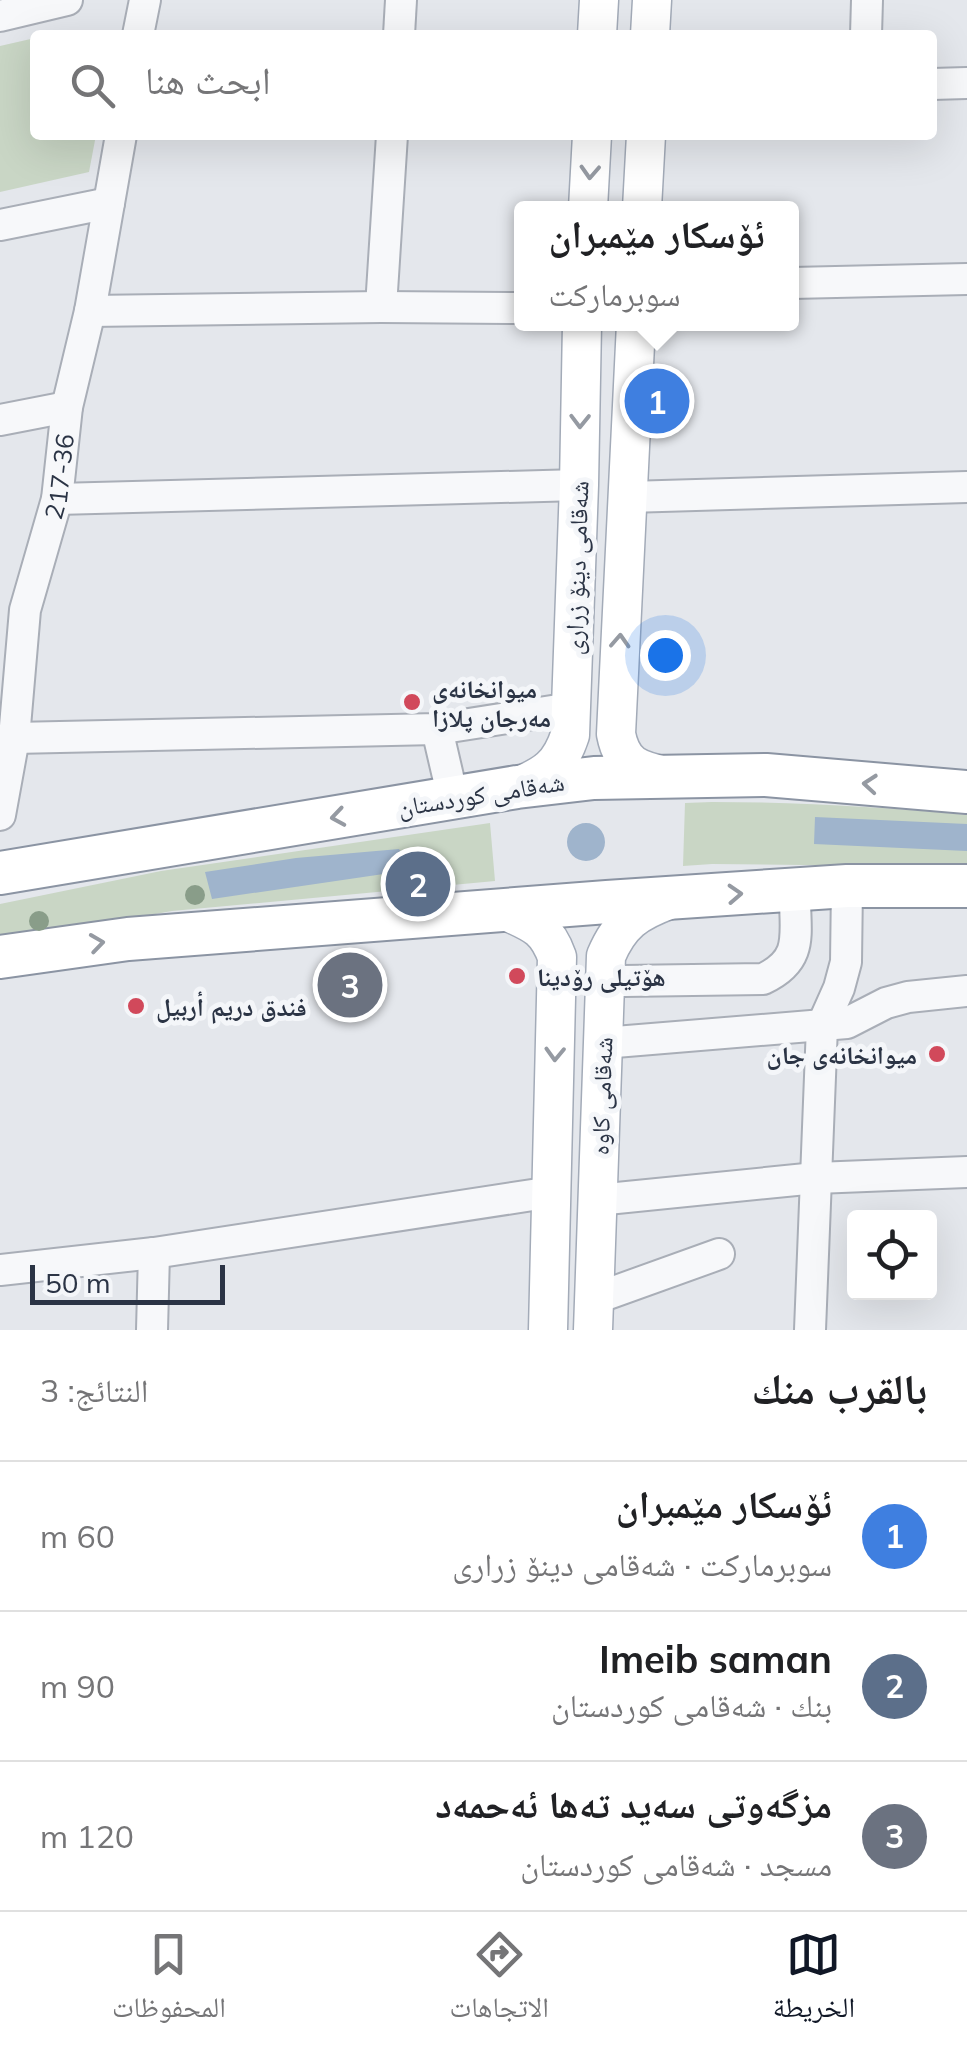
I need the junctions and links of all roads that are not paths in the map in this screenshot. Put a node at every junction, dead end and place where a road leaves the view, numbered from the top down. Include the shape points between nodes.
1 (67, 0) edge
2 (144, 0) edge
3 (401, 0) edge
4 (598, 0) edge
5 (652, 0) edge
6 (868, 0) edge
7 (0, 16) edge
8 (139, 30) edge
9 (398, 30) edge
10 (597, 30) edge
11 (650, 30) edge
12 (866, 30) edge
13 (967, 83) edge
14 (937, 84) edge
15 (120, 140) edge
16 (392, 140) edge
17 (592, 140) edge
18 (646, 140) edge
19 (588, 201) edge
20 (642, 201) edge
21 (109, 203) junction
22 (0, 225) edge
23 (967, 279) edge
24 (799, 283) edge
25 (381, 307) junction
26 (514, 308) edge
27 (90, 311) junction
28 (582, 331) edge
29 (636, 331) edge
30 (68, 407) junction
31 (0, 420) edge
32 (579, 485) junction
33 (967, 487) edge
34 (628, 496) junction
35 (56, 499) junction
36 (12, 613) edge
37 (617, 703) junction
38 (570, 708) junction
39 (438, 729) junction
40 (14, 738) junction
41 (668, 776) junction
42 (517, 787) junction
43 (967, 792) edge
44 (452, 798) junction
45 (0, 815) edge
46 (0, 873) edge
47 (846, 886) junction
48 (967, 886) edge
49 (796, 890) junction
50 (674, 898) junction
51 (504, 910) junction
52 (0, 957) edge
53 (557, 973) junction
54 (605, 983) junction
55 (967, 991) edge
56 (822, 1026) junction
57 (602, 1042) junction
58 (967, 1172) edge
59 (816, 1178) junction
60 (552, 1192) junction
61 (597, 1200) junction
62 (154, 1253) junction
63 (719, 1254) dead end
64 (0, 1270) edge
65 (594, 1314) edge
66 (539, 1324) edge
67 (152, 1330) edge
68 (810, 1330) edge

1 - 7 street
2 - 8 street
3 - 9 street
4 - 10 main road
5 - 11 main road
6 - 12 street
13 - 14 street
15 - 21 street, 217-36
16 - 25 street
17 -> 19 main road
18 - 20 main road
21 - 22 street
21 - 27 street, 217-36
23 - 24 street
25 - 26 street
25 - 27 street
27 - 30 street, 217-36
28 -> 32 main road, شەقامی دینۆ زراری
29 - 34 main road, شەقامی دینۆ زراری
30 - 31 street
30 - 35 street, 217-36
32 - 35 street
32 - 38 main road, شەقامی دینۆ زراری
33 - 34 street
37 -> 34 main road, شەقامی دینۆ زراری
35 - 36 street, 217-36
36 - 40 street, 217-36
37 - 38 main road via 595,718
37 - 41 main road, شەقامی دینۆ زراری via 619,751 642,771
38 - 39 street
38 - 42 main road, شەقامی دینۆ زراری via 564,752 539,778
39 - 40 street
39 - 44 street
40 - 45 street, 217-36
41 - 42 highway, شەقامی کوردستان
43 -> 41 highway, شەقامی کوردستان via 766,776
42 - 44 highway, شەقامی کوردستان
44 -> 46 highway, شەقامی کوردستان
47 - 48 highway
47 - 49 highway
47 - 56 street via 846,962
50 -> 49 highway
49 - 54 street via 795,948 778,972 763,979
50 - 51 highway
50 - 54 main road, شەقامی کاوە via 630,919 614,936
52 -> 51 highway via 128,939
51 - 53 main road via 538,925 551,941
53 - 54 main road via 582,971
53 -> 60 main road, شەقامی کاوە
54 - 57 main road, شەقامی کاوە
55 - 56 street via 886,1003 846,1023
56 - 57 street
56 - 59 street
57 - 61 main road, شەقامی کاوە
58 - 59 street
59 - 61 street
59 - 68 street
60 - 62 street
60 - 66 main road, شەقامی کاوە
61 - 65 main road, شەقامی کاوە
62 - 64 street
62 - 67 street
63 - 65 street

